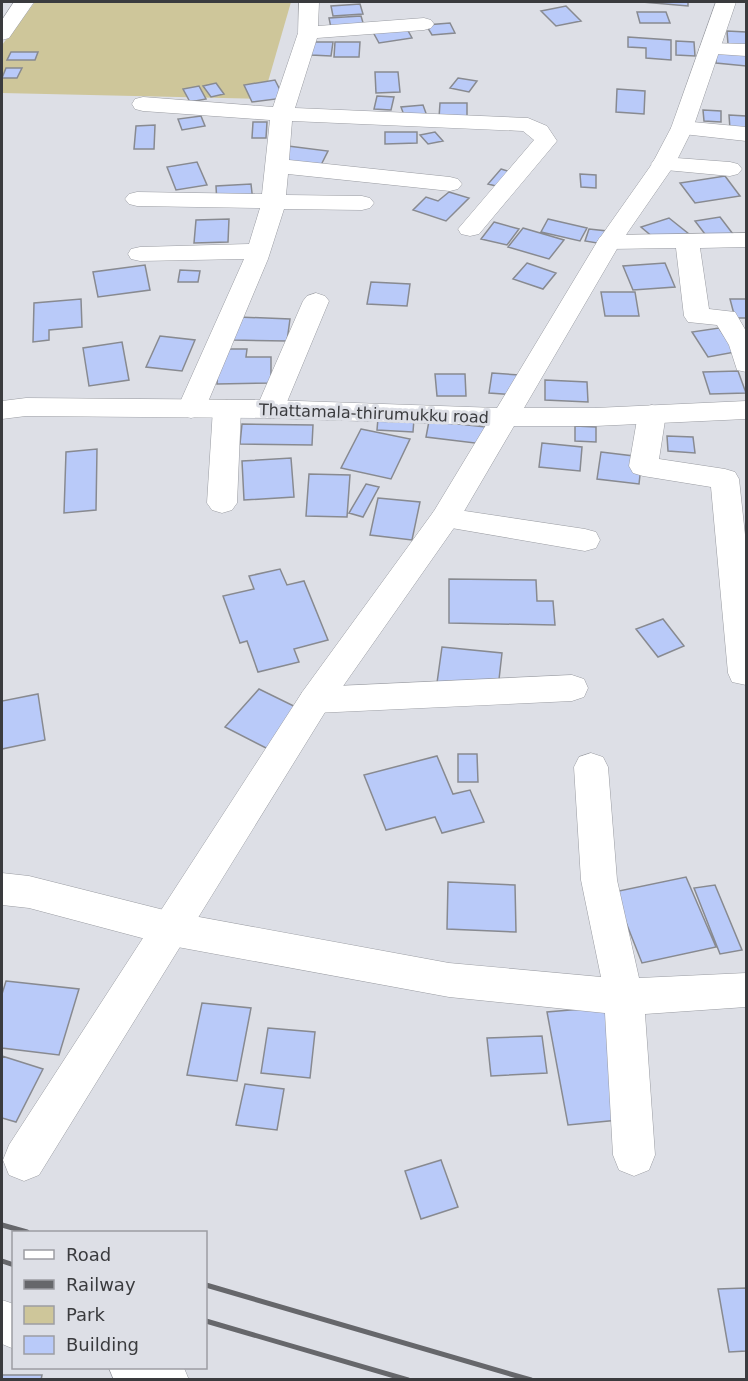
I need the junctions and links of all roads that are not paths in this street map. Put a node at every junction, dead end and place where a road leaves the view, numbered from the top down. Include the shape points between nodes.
1 (24, 2) edge
2 (309, 2) edge
3 (726, 2) edge
4 (424, 24) dead end
5 (308, 33) junction
6 (2, 34) edge
7 (709, 49) junction
8 (747, 50) edge
9 (143, 104) dead end
10 (282, 114) junction
11 (682, 128) junction
12 (747, 134) edge
13 (663, 164) junction
14 (277, 166) junction
15 (730, 169) dead end
16 (450, 184) dead end
17 (137, 199) dead end
18 (273, 199) junction
19 (362, 203) dead end
20 (470, 229) dead end
21 (747, 240) edge
22 (687, 241) junction
23 (609, 242) junction
24 (258, 251) junction
25 (140, 254) dead end
26 (316, 301) dead end
27 (747, 364) edge
28 (191, 409) junction
29 (226, 409) junction
30 (270, 409) junction
31 (2, 410) edge
32 (747, 410) edge
33 (652, 414) junction
34 (506, 417) junction
35 (222, 503) dead end
36 (445, 518) junction
37 (585, 540) dead end
38 (742, 616) edge
39 (744, 673) dead end
40 (572, 688) dead end
41 (315, 700) junction
42 (591, 767) dead end
43 (2, 889) edge
44 (172, 929) junction
45 (747, 990) edge
46 (624, 997) junction
47 (634, 1155) dead end
48 (13, 1157) edge
49 (135, 1369) edge
50 (166, 1380) edge

1 - 6 street
2 - 5 street
3 - 7 street
4 - 5 street
5 - 10 street
7 - 8 street
7 - 11 street
9 - 10 street
10 - 14 street
10 - 20 street via 528,125 539,132 546,141
11 - 12 street
11 - 13 street
13 - 15 street
13 - 23 street
14 - 16 street
14 - 18 street
17 - 18 street
18 - 19 street
18 - 24 street
21 - 22 street
22 - 23 street
22 - 27 street via 697,316 726,318 742,345
23 - 34 street
24 - 25 street
24 - 28 street
26 - 30 street
28 - 29 street, Thattamala-thirumukku road
28 - 31 street, Thattamala-thirumukku road
29 - 30 street, Thattamala-thirumukku road
29 - 35 street
30 - 34 street, Thattamala-thirumukku road
32 - 33 street, Thattamala-thirumukku road
33 - 34 street, Thattamala-thirumukku road
33 - 38 street via 644,466 725,479
34 - 36 street
36 - 37 street
36 - 41 street
38 - 39 street
40 - 41 street
41 - 44 street
42 - 46 street via 599,880
43 - 44 street via 29,892
44 - 46 street via 450,980
44 - 48 street
45 - 46 street
46 - 47 street
49 - 50 street

